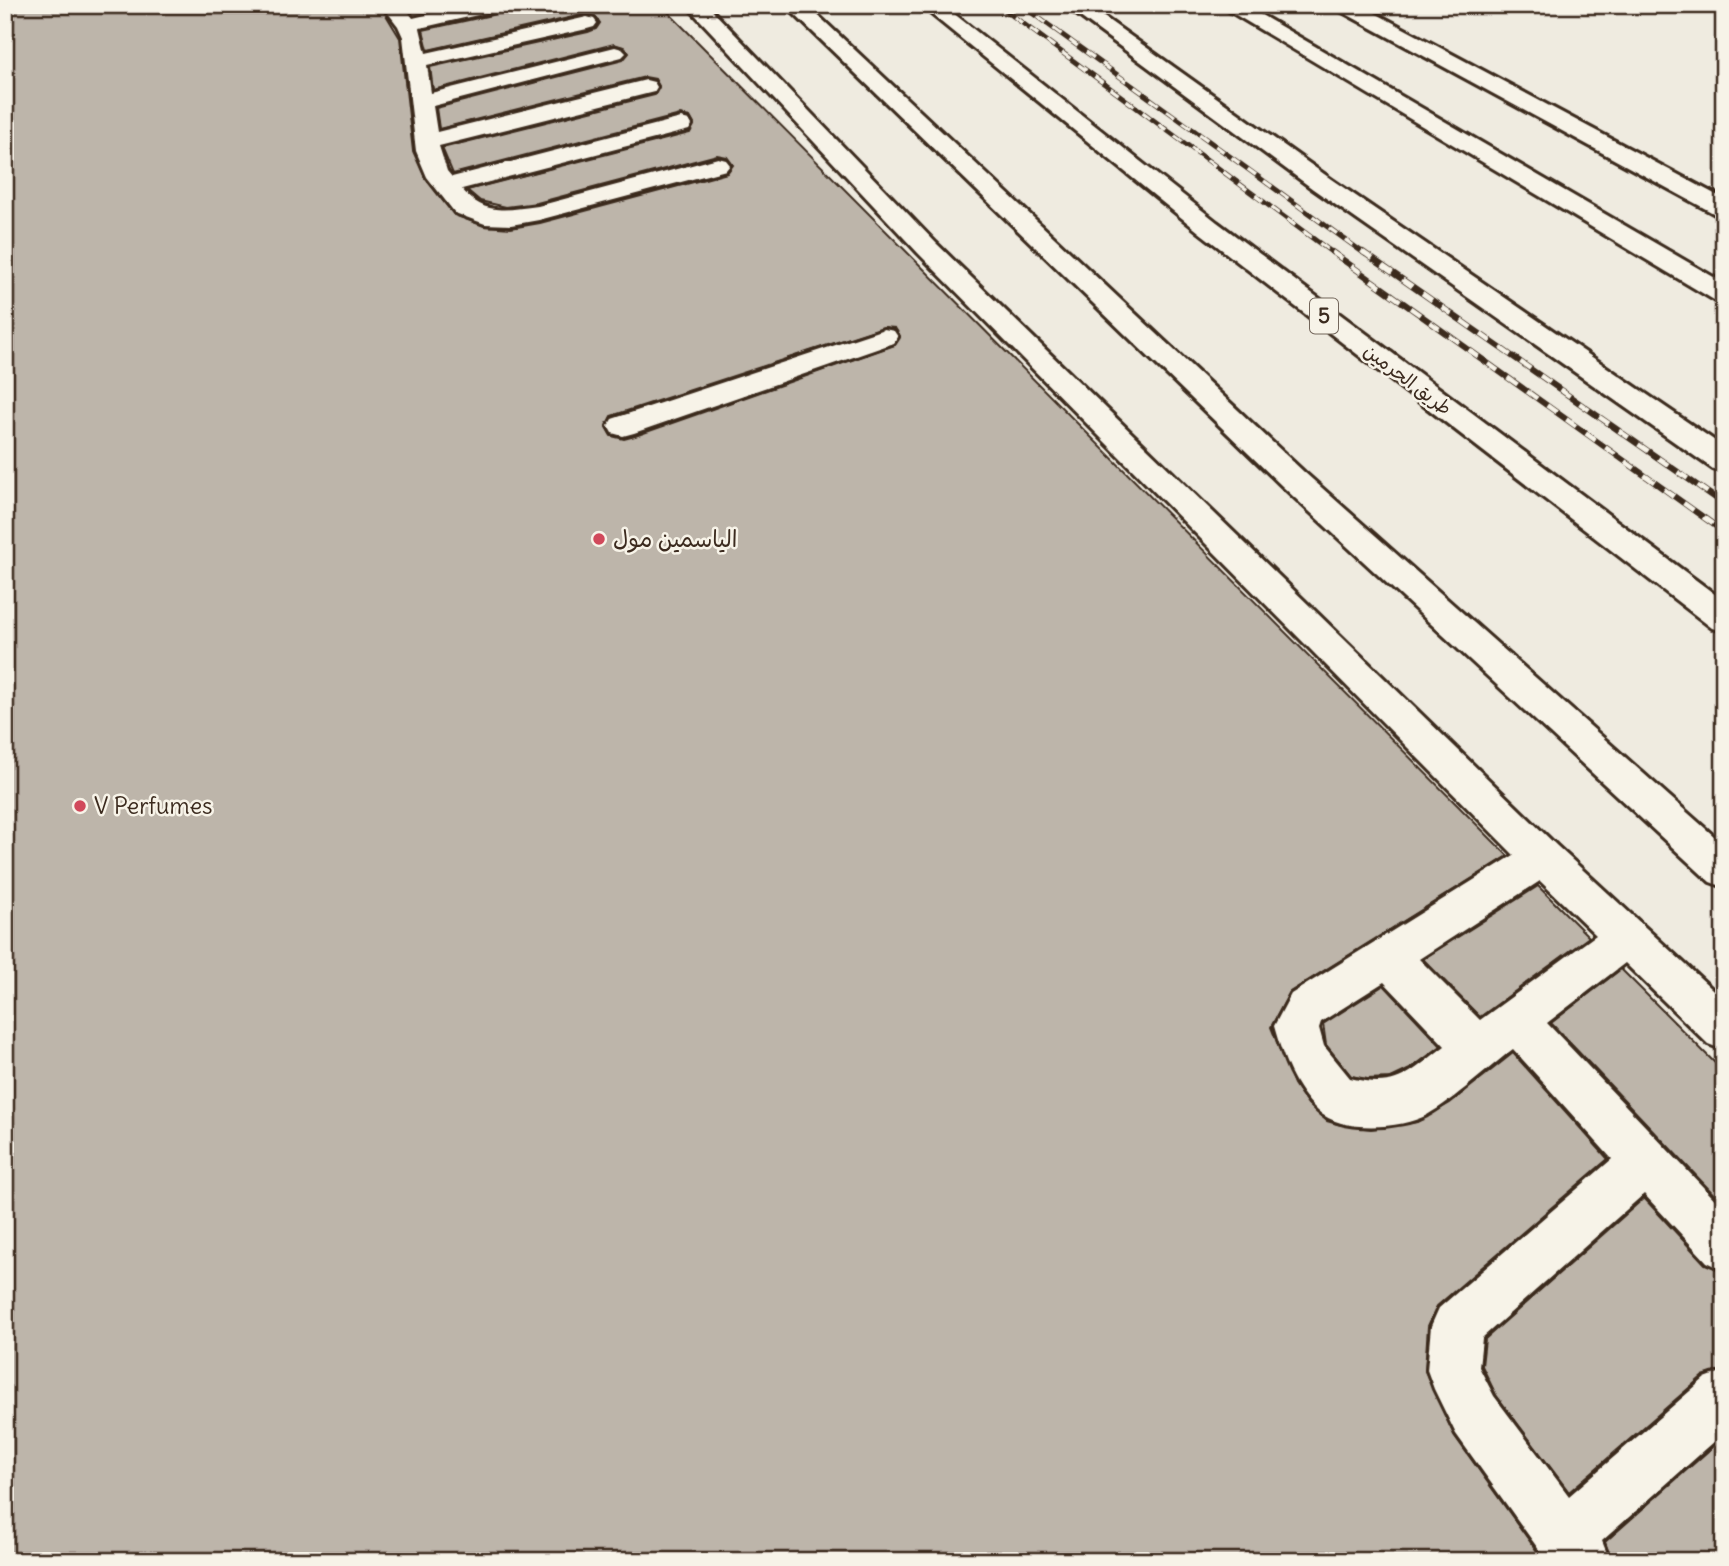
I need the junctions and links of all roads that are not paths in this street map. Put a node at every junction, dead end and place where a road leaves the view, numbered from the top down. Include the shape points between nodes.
1 (392, 5) edge
2 (497, 5) edge
3 (696, 5) edge
4 (795, 5) edge
5 (930, 5) edge
6 (1074, 5) edge
7 (1229, 5) edge
8 (1345, 5) edge
9 (587, 23) dead end
10 (408, 24) junction
11 (615, 53) dead end
12 (417, 61) junction
13 (646, 87) dead end
14 (422, 102) junction
15 (681, 125) dead end
16 (427, 142) junction
17 (718, 165) dead end
18 (446, 186) junction
19 (1724, 209) edge
20 (1724, 294) edge
21 (884, 337) dead end
22 (623, 426) dead end
23 (1724, 462) edge
24 (1724, 619) edge
25 (1543, 858) junction
26 (1724, 870) edge
27 (1626, 937) junction
28 (1388, 957) junction
29 (1516, 1021) junction
30 (1724, 1029) edge
31 (1478, 1049) junction
32 (1646, 1161) junction
33 (1724, 1244) edge
34 (1724, 1397) edge
35 (1573, 1549) edge

1 - 10 main road
2 - 10 main road
3 - 25 main road via 927,248
4 - 26 main road via 1293,479
5 - 24 main road, طريق الحرمين / 5 via 1208,227
6 - 23 main road via 1322,184
7 - 20 main road
8 - 19 main road
9 - 12 main road
10 - 12 main road
11 - 14 main road
12 - 14 main road
13 - 16 main road
14 - 16 main road
15 - 18 main road
16 - 18 main road via 435,172
17 - 18 main road via 539,214 511,217 485,216 464,208
21 - 22 main road
25 - 27 main road
25 - 28 main road
27 - 29 main road
27 - 30 main road
28 - 31 main road
28 - 31 main road via 1306,1008 1296,1026 1305,1057 1336,1097 1387,1105 1411,1099
29 - 31 main road
29 - 32 main road
32 - 33 main road
32 - 35 main road via 1457,1326 1452,1370 1475,1415
34 - 35 main road

